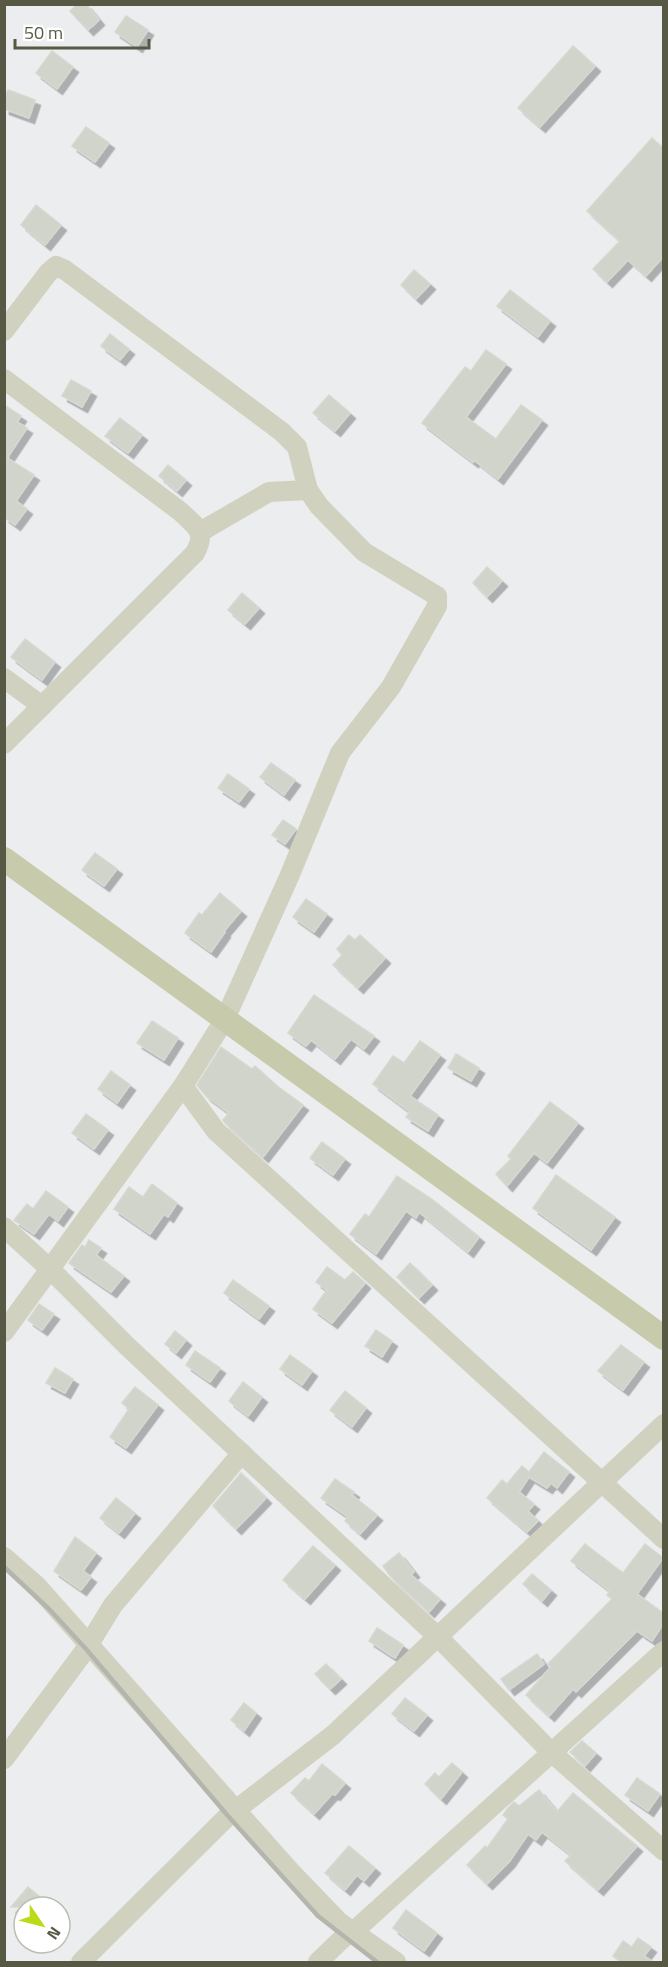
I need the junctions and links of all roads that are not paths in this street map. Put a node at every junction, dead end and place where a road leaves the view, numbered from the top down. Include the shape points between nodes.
1 (4, 331) edge
2 (4, 379) edge
3 (308, 490) junction
4 (200, 532) junction
5 (4, 678) edge
6 (42, 706) junction
7 (4, 744) edge
8 (4, 859) edge
9 (225, 1019) junction
10 (183, 1086) junction
11 (4, 1227) edge
12 (51, 1269) junction
13 (4, 1332) edge
14 (663, 1338) edge
15 (663, 1424) edge
16 (242, 1454) junction
17 (602, 1482) junction
18 (663, 1539) edge
19 (4, 1557) edge
20 (438, 1637) junction
21 (89, 1644) junction
22 (663, 1651) edge
23 (551, 1752) junction
24 (4, 1759) edge
25 (236, 1810) junction
26 (663, 1851) edge
27 (353, 1932) junction
28 (81, 1962) edge
29 (318, 1962) edge
30 (396, 1962) edge

1 - 3 street via 48,273 56,266 65,270 282,432 297,447
2 - 4 street via 181,512
3 - 4 street via 269,492
3 - 9 street via 364,552 436,596 437,606 391,687 340,753
4 - 6 street via 201,541 195,553
5 - 6 street
6 - 7 street
8 - 9 main road
9 - 10 street
9 - 14 main road
10 - 12 street
10 - 17 street via 216,1131
11 - 12 street
12 - 13 street
12 - 16 street
15 - 17 street
16 - 20 street
16 - 21 street via 113,1605
17 - 18 street
17 - 20 street
19 - 21 street via 36,1585
20 - 23 street
20 - 25 street via 333,1735
21 - 24 street
21 - 25 street
22 - 23 street
23 - 26 street
23 - 27 street
25 - 27 street via 290,1871
25 - 28 street
27 - 29 street
27 - 30 street

